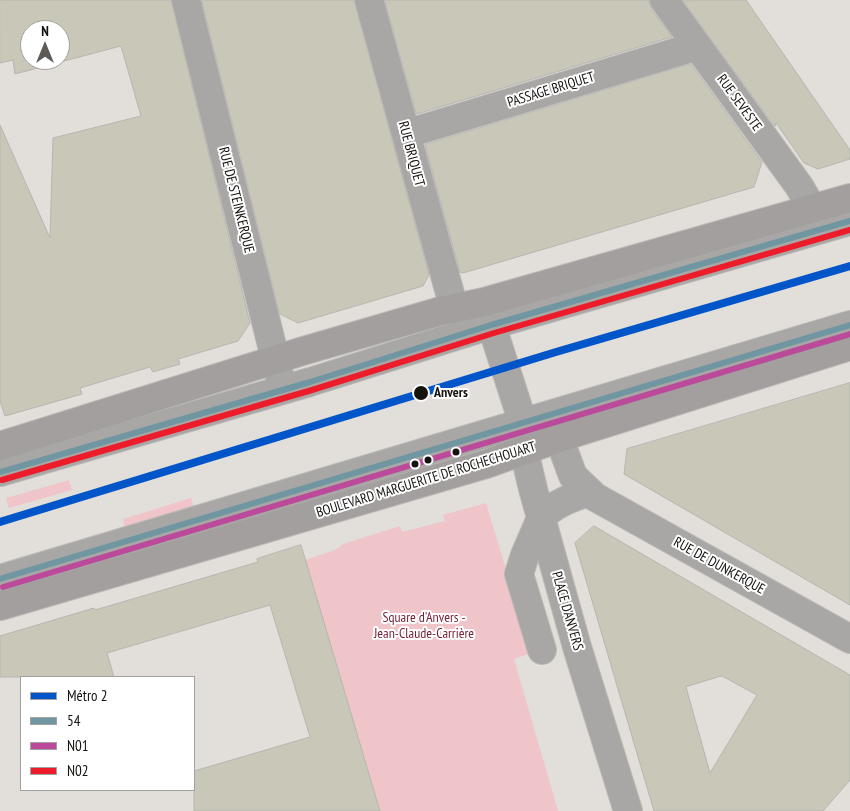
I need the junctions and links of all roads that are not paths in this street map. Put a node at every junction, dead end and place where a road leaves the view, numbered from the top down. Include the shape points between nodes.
1 (186, 0) edge
2 (369, 0) edge
3 (664, 0) edge
4 (697, 46) junction
5 (406, 134) junction
6 (850, 198) edge
7 (812, 208) junction
8 (850, 221) edge
9 (454, 308) junction
10 (488, 314) junction
11 (850, 325) edge
12 (850, 346) edge
13 (275, 359) junction
14 (284, 396) junction
15 (520, 416) junction
16 (559, 438) junction
17 (0, 446) edge
18 (524, 451) junction
19 (0, 472) edge
20 (589, 492) junction
21 (541, 518) junction
22 (0, 579) edge
23 (0, 606) edge
24 (850, 639) edge
25 (542, 650) dead end
26 (628, 811) edge

1 - 13 street, RUE DE STEINKERQUE
2 - 5 street, RUE BRIQUET
3 - 4 street, RUE SEVESTE
4 - 5 street, PASSAGE BRIQUET
4 - 7 street, RUE SEVESTE via 800,186
5 - 9 street, RUE BRIQUET
6 - 7 main road
7 - 10 main road
8 - 10 street
9 - 10 main road
9 - 13 main road
10 - 14 street
10 - 15 street, PLACE D'ANVERS
11 - 15 street, BOULEVARD MARGUERITE DE ROCHECHOUART
12 - 16 main road, BOULEVARD MARGUERITE DE ROCHECHOUART
13 - 14 street, RUE DE STEINKERQUE
13 - 17 main road
14 - 19 street
15 - 18 street, PLACE D'ANVERS
15 - 22 street, BOULEVARD MARGUERITE DE ROCHECHOUART
16 - 18 main road, BOULEVARD MARGUERITE DE ROCHECHOUART
16 - 20 street, RUE DE DUNKERQUE via 573,476
18 - 21 street, PLACE D'ANVERS
18 - 23 main road, BOULEVARD MARGUERITE DE ROCHECHOUART
20 - 21 street via 556,506
20 - 24 street, RUE DE DUNKERQUE
21 - 25 street via 519,574
21 - 26 street, PLACE D'ANVERS

